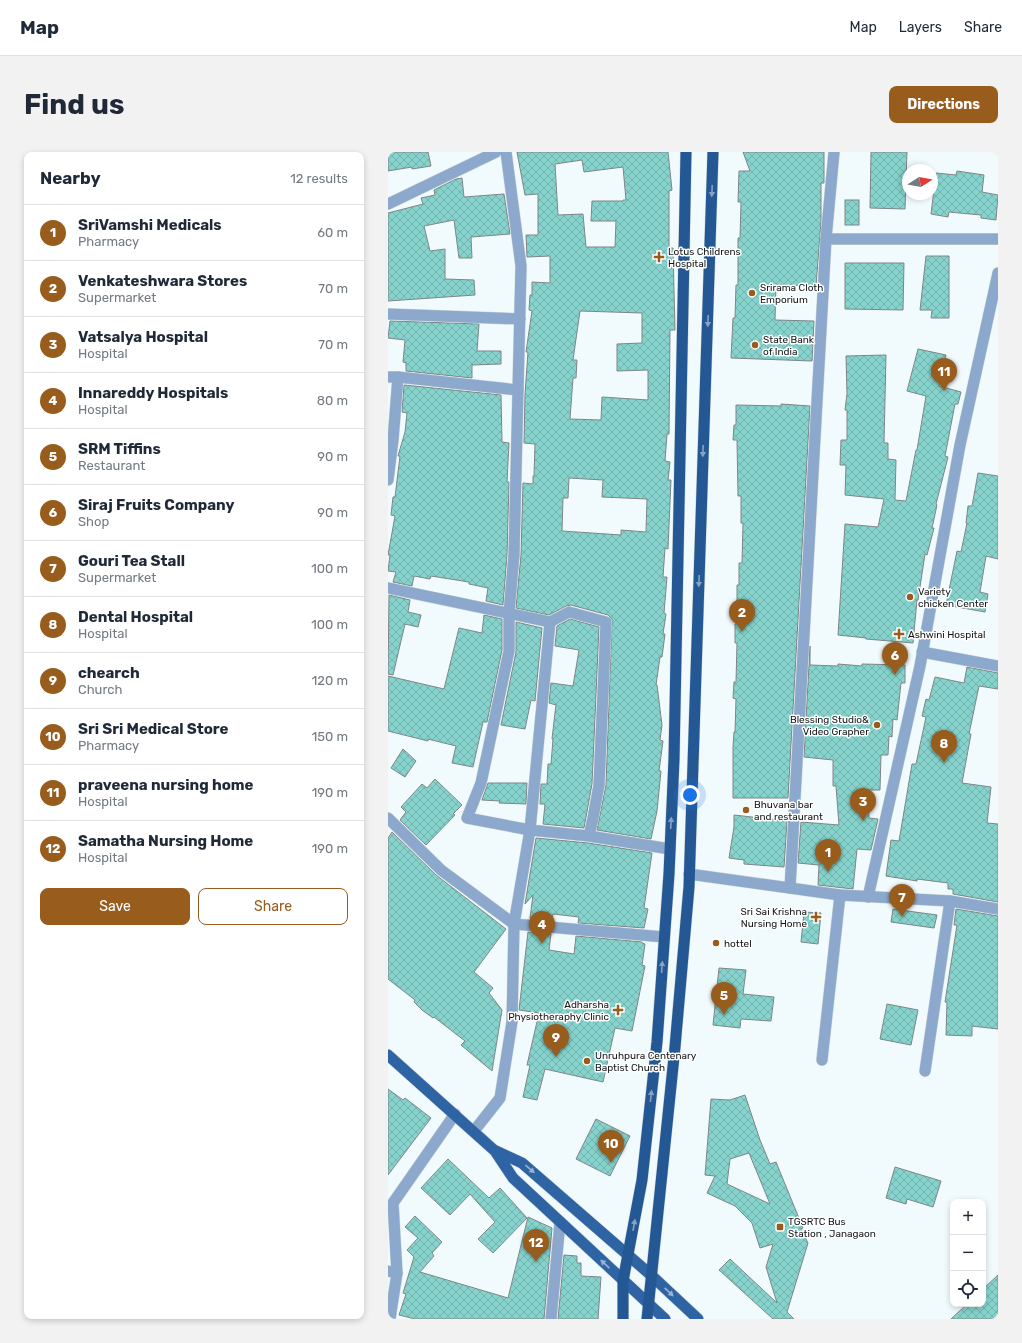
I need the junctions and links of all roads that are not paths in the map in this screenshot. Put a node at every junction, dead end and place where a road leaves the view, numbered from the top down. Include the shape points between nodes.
1 (496, 152) edge
2 (506, 152) edge
3 (686, 152) edge
4 (714, 152) edge
5 (834, 152) edge
6 (388, 204) edge
7 (826, 239) junction
8 (998, 239) edge
9 (998, 273) edge
10 (388, 314) edge
11 (520, 319) junction
12 (393, 377) edge
13 (518, 390) junction
14 (388, 480) edge
15 (388, 588) edge
16 (509, 613) junction
17 (550, 622) junction
18 (922, 652) junction
19 (998, 666) edge
20 (388, 818) edge
21 (530, 830) junction
22 (589, 836) junction
23 (670, 849) junction
24 (689, 874) junction
25 (790, 888) junction
26 (840, 896) junction
27 (868, 897) junction
28 (950, 901) junction
29 (998, 909) edge
30 (514, 924) junction
31 (664, 937) junction
32 (388, 1055) edge
33 (822, 1060) dead end
34 (925, 1071) dead end
35 (455, 1114) junction
36 (474, 1131) junction
37 (495, 1151) junction
38 (560, 1222) junction
39 (628, 1255) junction
40 (393, 1272) edge
41 (652, 1276) junction
42 (624, 1280) junction
43 (649, 1304) junction
44 (390, 1319) edge
45 (551, 1319) edge
46 (623, 1319) edge
47 (647, 1319) edge
48 (665, 1319) edge
49 (698, 1319) edge

1 - 6 street
2 - 11 street via 521,266
23 -> 3 highway via 675,751
4 -> 24 highway
5 - 7 street
7 - 8 street
7 - 25 street
9 - 18 street via 960,445
10 - 11 street
11 - 13 street
12 - 13 street
12 - 14 street via 393,440
13 - 16 street via 514,555
15 - 16 street
16 - 17 street
16 - 21 street via 509,651 480,783 467,818
17 - 21 street
17 - 22 street via 569,612 606,622 599,785
18 - 19 street
18 - 27 street
20 - 30 street via 441,870
21 - 22 street
21 - 30 street
22 - 23 street
23 - 31 highway
24 - 25 street
24 - 41 highway
25 - 26 street
26 - 27 street
26 - 33 street
27 - 28 street
28 - 29 street
28 - 34 street
30 - 31 street
30 - 36 street via 512,1022 500,1098
39 -> 31 highway via 642,1180 657,1042
32 - 35 main road
35 - 36 main road
35 - 40 street via 393,1203
36 - 37 main road
37 - 38 main road via 513,1178
37 -> 39 main road via 522,1163
42 -> 38 main road
38 - 45 street
39 - 41 main road
39 - 42 highway
40 - 44 street
41 - 43 highway
41 -> 49 main road
42 - 43 main road
42 - 46 highway
43 - 47 highway
43 - 48 main road

